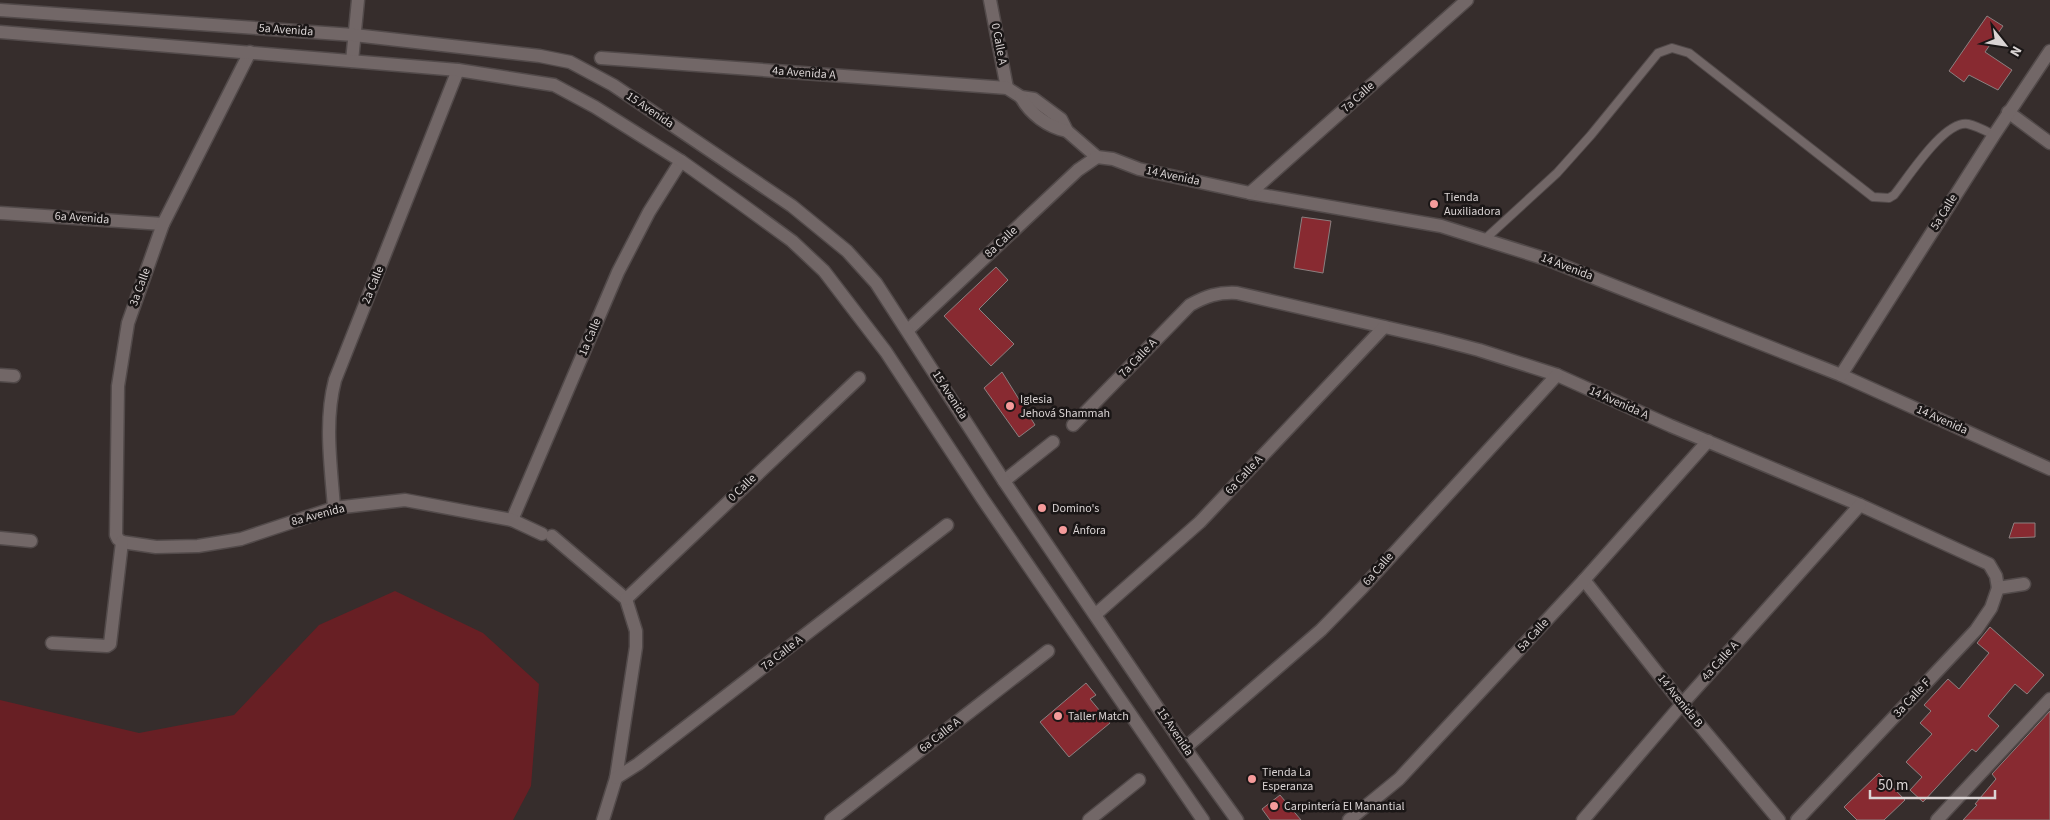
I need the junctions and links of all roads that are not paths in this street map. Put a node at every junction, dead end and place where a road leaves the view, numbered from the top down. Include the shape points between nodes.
1 (358, 0) edge
2 (990, 0) edge
3 (1467, 0) edge
4 (0, 10) edge
5 (0, 32) edge
6 (354, 35) junction
7 (2050, 51) edge
8 (250, 52) junction
9 (601, 58) dead end
10 (352, 61) junction
11 (570, 62) joint
12 (458, 70) junction
13 (554, 85) joint
14 (1007, 88) junction
15 (2008, 112) junction
16 (1994, 135) junction
17 (2050, 143) edge
18 (1097, 157) junction
19 (681, 161) junction
20 (1250, 193) junction
21 (0, 212) edge
22 (163, 224) junction
23 (1484, 240) junction
24 (1206, 296) joint
25 (1384, 327) junction
26 (908, 330) junction
27 (0, 375) edge
28 (1841, 375) junction
29 (14, 376) dead end
30 (1557, 376) junction
31 (859, 378) dead end
32 (1073, 426) dead end
33 (1708, 441) junction
34 (1053, 442) dead end
35 (2050, 469) edge
36 (1004, 481) junction
37 (1860, 505) junction
38 (334, 508) junction
39 (512, 520) junction
40 (947, 526) dead end
41 (0, 538) edge
42 (31, 540) dead end
43 (122, 542) junction
44 (1584, 580) junction
45 (2024, 584) dead end
46 (1998, 588) junction
47 (626, 599) junction
48 (1096, 614) junction
49 (52, 643) dead end
50 (1048, 651) dead end
51 (2050, 699) edge
52 (1682, 704) junction
53 (1185, 748) junction
54 (616, 778) junction
55 (1139, 780) dead end
56 (603, 820) edge
57 (831, 820) edge
58 (1089, 820) edge
59 (1203, 820) edge
60 (1238, 820) edge
61 (1349, 820) edge
62 (1583, 820) edge
63 (1779, 820) edge
64 (1797, 820) edge
65 (1937, 820) edge

1 - 6 street
2 - 14 street, 0 Calle A
3 - 20 street, 7a Calle
4 - 6 street, 5a Avenida
5 - 8 street, 5a Avenida
6 - 10 street
6 - 11 street, 5a Avenida
7 - 15 street, 5a Calle
8 - 10 street, 5a Avenida
8 - 22 street, 3a Calle
9 - 14 street, 4a Avenida A
10 - 12 street, 5a Avenida
11 - 26 street, 15 Avenida via 613,84 798,212 847,251 876,283
12 - 13 street, 5a Avenida
12 - 38 street, 2a Calle via 335,380 329,414
13 - 19 street, 15 Avenida
14 - 18 street, 14 Avenida via 1021,97 1034,98
15 - 16 street, 5a Calle
15 - 17 street
16 - 23 lane via 1967,124 1952,128 1938,140 1894,195 1889,198 1873,197 1689,53 1672,48 1658,53 1557,173
16 - 28 street, 5a Calle
18 - 20 street, 14 Avenida
18 - 26 street, 8a Calle via 1078,170
19 - 39 street, 1a Calle via 649,212 618,272
19 - 59 street, 15 Avenida via 792,241 824,271 846,298 886,352
20 - 23 street, 14 Avenida via 1442,226
21 - 22 street, 6a Avenida
22 - 43 street, 3a Calle via 128,323 118,386 116,534
23 - 28 street, 14 Avenida via 1546,259
24 - 25 street, 14 Avenida A via 1221,292 1237,293
24 - 32 street, 7a Calle A via 1190,305
25 - 30 street, 14 Avenida A via 1480,350
25 - 48 street, 6a Calle A via 1200,522
26 - 36 street, 15 Avenida
27 - 29 street
28 - 35 street, 14 Avenida
30 - 33 street, 14 Avenida A
30 - 53 street, 6a Calle via 1335,616
31 - 47 street, 0 Calle
33 - 37 street, 14 Avenida A
33 - 44 street, 5a Calle
34 - 36 street
36 - 48 street, 15 Avenida
37 - 46 street, 14 Avenida A via 1989,564
37 - 52 street, 4a Calle A
38 - 39 street, 8a Avenida via 405,500
38 - 43 street, 8a Avenida via 240,539 198,546 156,547
39 - 47 street, 8a Avenida via 547,535
40 - 54 street, 7a Calle A
41 - 42 street
43 - 49 street via 110,644
44 - 52 street, 14 Avenida B
44 - 61 street, 5a Calle via 1399,780
45 - 46 street
46 - 64 street, 3a Calle F via 1991,608 1976,630
47 - 54 street via 636,631 636,647
48 - 53 street, 15 Avenida
50 - 57 street, 6a Calle A
51 - 65 street
52 - 62 street, 4a Calle A
52 - 63 street, 14 Avenida B
53 - 60 street, 15 Avenida
54 - 56 street
55 - 58 street

